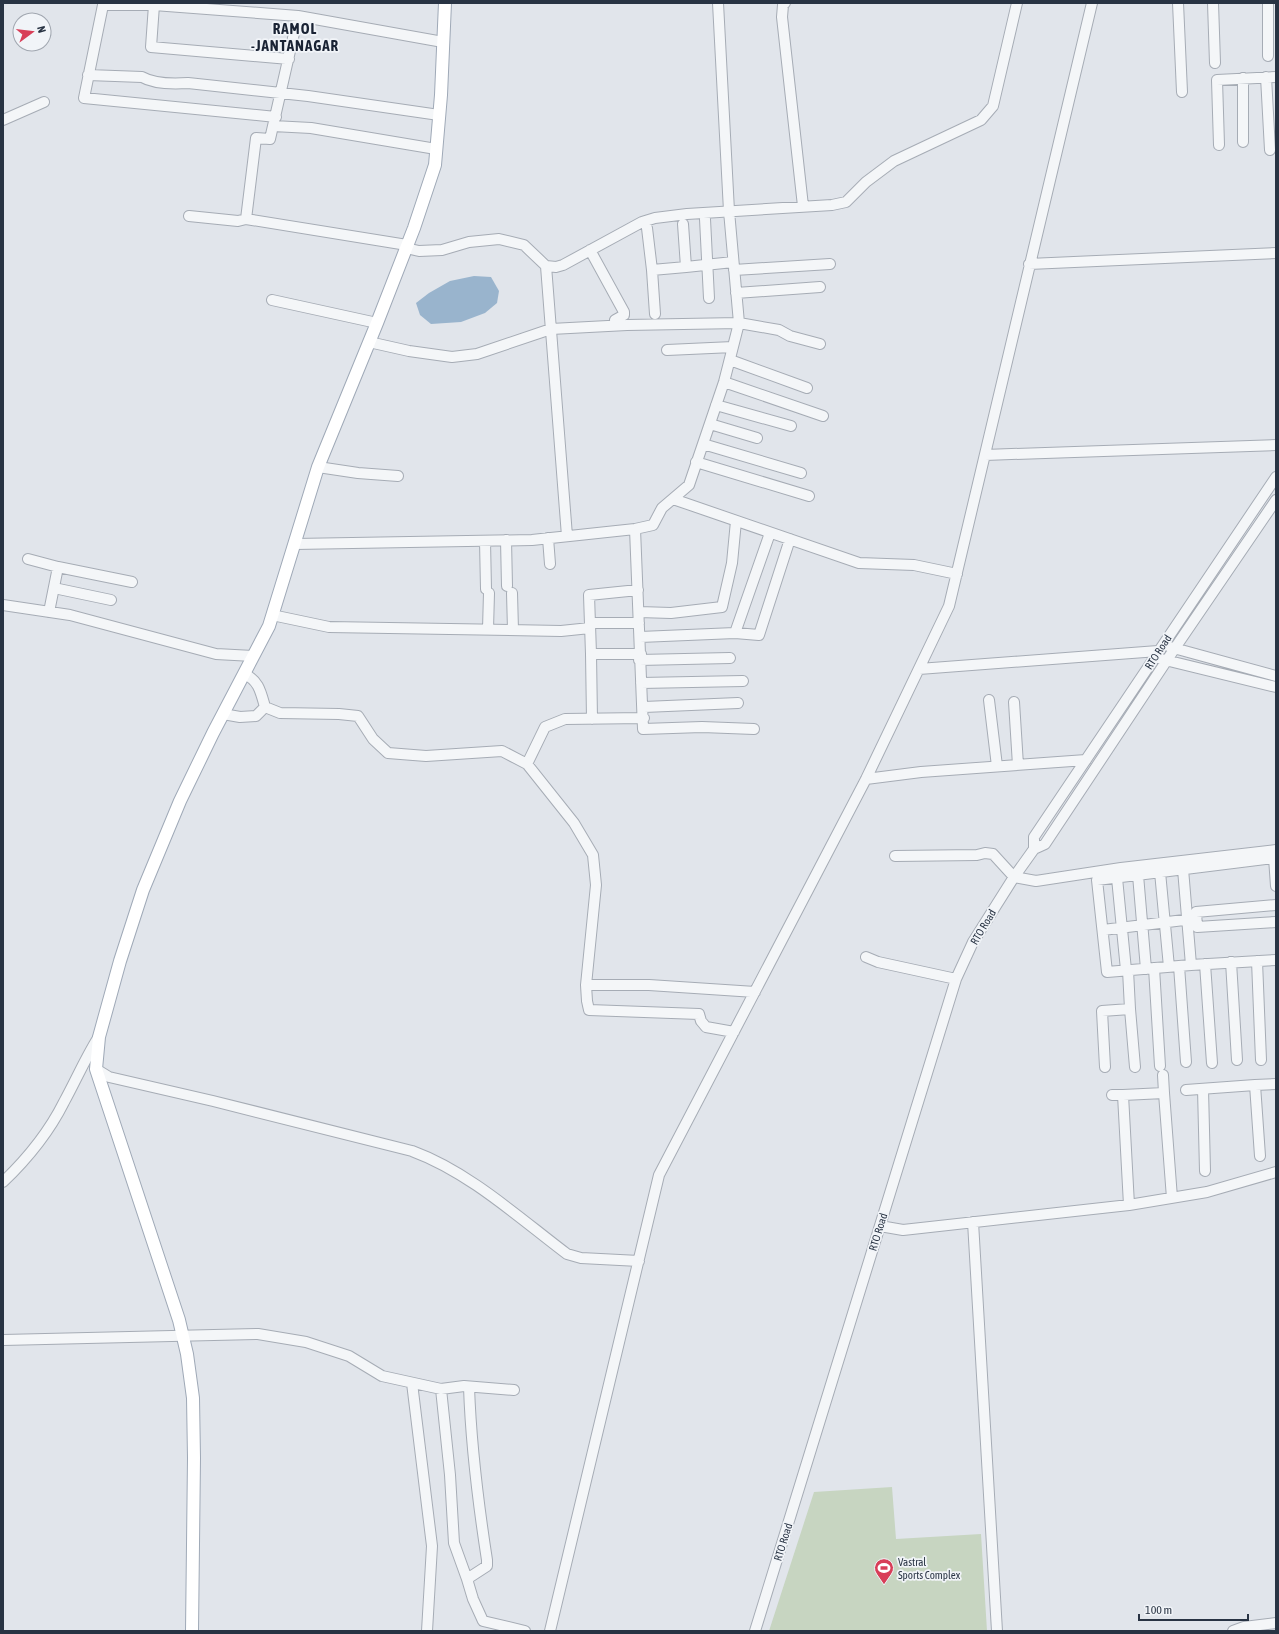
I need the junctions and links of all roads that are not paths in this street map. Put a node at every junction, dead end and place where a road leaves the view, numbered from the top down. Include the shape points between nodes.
1 (444, 3) edge
2 (718, 3) edge
3 (785, 3) edge
4 (1017, 3) edge
5 (1092, 3) edge
6 (1178, 3) edge
7 (1213, 3) edge
8 (1268, 3) edge
9 (154, 5) junction
10 (298, 16) junction
11 (443, 42) junction
12 (1268, 56) dead end
13 (289, 59) junction
14 (1215, 63) dead end
15 (88, 75) junction
16 (1271, 77) edge
17 (1243, 78) junction
18 (1182, 92) dead end
19 (281, 94) junction
20 (44, 102) dead end
21 (439, 115) junction
22 (3, 120) edge
23 (274, 121) junction
24 (1243, 142) dead end
25 (1219, 145) dead end
26 (436, 149) junction
27 (1270, 150) dead end
28 (803, 206) junction
29 (729, 211) junction
30 (189, 216) dead end
31 (246, 219) junction
32 (704, 219) dead end
33 (683, 224) dead end
34 (647, 228) dead end
35 (406, 247) junction
36 (590, 250) junction
37 (1276, 253) edge
38 (707, 264) junction
39 (830, 264) dead end
40 (1030, 264) junction
41 (546, 266) junction
42 (733, 266) junction
43 (686, 267) junction
44 (652, 270) junction
45 (820, 287) dead end
46 (736, 293) junction
47 (709, 298) dead end
48 (272, 300) dead end
49 (655, 314) dead end
50 (615, 320) dead end
51 (377, 323) junction
52 (739, 323) junction
53 (551, 329) junction
54 (369, 342) junction
55 (820, 344) dead end
56 (733, 347) junction
57 (667, 350) dead end
58 (730, 360) junction
59 (724, 382) junction
60 (807, 388) dead end
61 (716, 405) junction
62 (822, 416) dead end
63 (710, 424) junction
64 (790, 426) dead end
65 (757, 438) dead end
66 (703, 444) junction
67 (1276, 445) edge
68 (985, 455) junction
69 (696, 462) junction
70 (318, 467) junction
71 (801, 473) dead end
72 (398, 476) dead end
73 (1276, 477) edge
74 (809, 496) dead end
75 (672, 499) junction
76 (1276, 500) edge
77 (736, 521) junction
78 (635, 529) junction
79 (770, 532) junction
80 (567, 536) junction
81 (548, 538) junction
82 (790, 539) junction
83 (506, 540) junction
84 (485, 541) junction
85 (295, 544) junction
86 (28, 559) dead end
87 (550, 564) dead end
88 (58, 567) junction
89 (957, 574) junction
90 (132, 582) dead end
91 (54, 588) junction
92 (638, 590) junction
93 (111, 600) dead end
94 (3, 605) edge
95 (49, 612) junction
96 (639, 612) junction
97 (272, 615) junction
98 (639, 624) junction
99 (590, 626) junction
100 (488, 629) junction
101 (513, 630) junction
102 (735, 633) junction
103 (640, 637) junction
104 (1175, 648) junction
105 (1158, 651) junction
106 (591, 654) junction
107 (253, 656) junction
108 (640, 657) junction
109 (730, 658) dead end
110 (1167, 660) junction
111 (919, 668) junction
112 (244, 674) junction
113 (1276, 676) edge
114 (743, 681) dead end
115 (641, 683) junction
116 (1276, 687) edge
117 (989, 700) dead end
118 (1014, 702) dead end
119 (738, 703) dead end
120 (265, 707) junction
121 (644, 707) junction
122 (1118, 712) junction
123 (223, 714) junction
124 (644, 718) junction
125 (592, 719) junction
126 (1127, 720) junction
127 (754, 728) dead end
128 (1086, 760) junction
129 (527, 764) junction
130 (1018, 764) junction
131 (997, 766) junction
132 (866, 779) junction
133 (1034, 849) junction
134 (1276, 850) edge
135 (895, 856) dead end
136 (1183, 869) junction
137 (1160, 872) junction
138 (1138, 875) junction
139 (1014, 877) junction
140 (1117, 878) junction
141 (1276, 886) edge
142 (1276, 905) edge
143 (1192, 919) junction
144 (1164, 922) junction
145 (1276, 922) edge
146 (1142, 925) junction
147 (1122, 927) junction
148 (1103, 930) junction
149 (866, 957) dead end
150 (1276, 960) edge
151 (1257, 961) junction
152 (1231, 962) junction
153 (1205, 964) junction
154 (1191, 965) junction
155 (1174, 966) junction
156 (1150, 968) junction
157 (1127, 970) junction
158 (956, 980) junction
159 (586, 985) junction
160 (755, 992) junction
161 (1130, 1009) junction
162 (734, 1032) junction
163 (99, 1037) junction
164 (1237, 1060) dead end
165 (1261, 1060) dead end
166 (1186, 1062) dead end
167 (1212, 1063) dead end
168 (1105, 1067) dead end
169 (1135, 1067) dead end
170 (96, 1069) junction
171 (1276, 1084) edge
172 (1255, 1085) junction
173 (1203, 1089) junction
174 (1186, 1090) dead end
175 (1164, 1093) junction
176 (1112, 1095) dead end
177 (1123, 1095) junction
178 (1260, 1156) dead end
179 (1205, 1171) dead end
180 (1276, 1172) edge
181 (3, 1182) edge
182 (1172, 1198) junction
183 (1129, 1205) junction
184 (973, 1222) junction
185 (880, 1226) junction
186 (639, 1261) junction
187 (183, 1336) junction
188 (3, 1340) edge
189 (412, 1383) junction
190 (469, 1387) junction
191 (441, 1389) junction
192 (514, 1390) dead end
193 (467, 1579) junction
194 (1276, 1623) edge
195 (192, 1631) edge
196 (427, 1631) edge
197 (525, 1631) edge
198 (550, 1631) edge
199 (755, 1631) edge
200 (997, 1631) edge
201 (1233, 1631) edge

1 - 11 main road
2 - 29 street
3 - 28 street via 782,17
4 - 28 street via 993,106 981,120 894,161 866,182 846,202
5 - 40 street
6 - 18 street
7 - 14 street
8 - 12 street
9 - 10 street
9 - 13 street via 151,47
9 - 15 street via 103,5
10 - 11 street
10 - 13 street
11 - 21 main road
13 - 19 street
15 - 19 street via 142,77 148,81
15 - 23 street via 84,98
16 - 17 street
16 - 27 street
17 - 24 street
17 - 25 street via 1217,80
19 - 21 street
19 - 23 street
20 - 22 street
21 - 26 main road
23 - 26 street
23 - 31 street via 270,139 256,138
26 - 35 main road via 435,165
28 - 29 street
29 - 36 street via 655,218 642,222
29 - 42 street
30 - 31 street via 238,221
31 - 35 street
32 - 38 street
33 - 43 street
34 - 44 street
35 - 41 street via 419,251 442,250 469,242 500,239 524,245
35 - 51 main road
36 - 41 street via 563,265
36 - 50 street via 624,312 623,317
37 - 40 street
38 - 42 street
38 - 43 street
38 - 47 street
39 - 42 street
40 - 68 street
41 - 53 street
42 - 46 street
43 - 44 street
44 - 49 street
45 - 46 street
46 - 52 street
48 - 51 street
51 - 54 main road
52 - 53 street
52 - 55 street via 779,330 790,336
52 - 56 street
53 - 54 street via 477,354 452,357
53 - 80 street
54 - 70 main road
56 - 57 street
56 - 58 street
58 - 59 street
58 - 60 street
59 - 61 street
59 - 62 street
61 - 63 street
61 - 64 street
63 - 65 street
63 - 66 street
66 - 69 street
66 - 71 street
67 - 68 street
68 - 89 street
69 - 74 street
69 - 75 street via 689,485
70 - 72 street
70 - 85 main road
73 - 105 street, RTO Road
75 - 77 street
75 - 78 street via 662,508 653,525
76 - 104 street, RTO Road
77 - 79 street
77 - 96 street via 732,563 722,607 670,613
78 - 80 street
78 - 92 street
79 - 82 street
79 - 102 street
80 - 81 street
81 - 83 street
81 - 87 street
82 - 89 street via 859,563 914,565
82 - 102 street via 759,635
83 - 84 street
83 - 101 street
84 - 85 street
84 - 100 street
85 - 97 main road
86 - 88 street
88 - 90 street
88 - 91 street
89 - 111 street via 949,606
91 - 93 street
91 - 95 street
92 - 96 street
92 - 99 street via 589,595
94 - 95 street
95 - 107 street via 70,615 216,654
96 - 98 street
97 - 100 street via 329,627
97 - 107 main road
98 - 99 street
98 - 103 street
99 - 101 street via 561,631
99 - 106 street
100 - 101 street
102 - 103 street
103 - 108 street
104 - 105 street
104 - 110 street, RTO Road
104 - 113 street
105 - 110 street
105 - 111 street
105 - 122 street, RTO Road
106 - 108 street
106 - 125 street
107 - 112 main road
108 - 109 street
108 - 115 street
110 - 116 street
110 - 126 street, RTO Road
111 - 132 street
112 - 120 street via 252,677 260,688
112 - 123 main road
114 - 115 street
115 - 121 street
117 - 131 street
118 - 130 street
119 - 121 street
120 - 123 street via 256,716
120 - 129 street via 280,713 358,716 373,739 388,752 426,756 502,750
121 - 124 street
122 - 126 street
122 - 128 street, RTO Road
123 - 163 main road via 180,801 143,890
124 - 125 street
124 - 127 street via 643,729
125 - 129 street via 565,719 545,727
126 - 133 street, RTO Road via 1045,844
128 - 130 street
128 - 133 street, RTO Road via 1034,837
129 - 159 street via 574,823 593,855 596,885
130 - 131 street
131 - 132 street
132 - 160 street
133 - 139 street, RTO Road
134 - 139 street via 1121,868 1036,881
135 - 139 street via 993,854
136 - 137 street
136 - 141 street via 1274,858
136 - 143 street
137 - 138 street
137 - 144 street
138 - 140 street
138 - 146 street
139 - 158 street, RTO Road via 973,942
140 - 147 street
140 - 148 street via 1097,880
142 - 143 street via 1196,912
143 - 144 street
143 - 145 street via 1197,927
143 - 154 street
144 - 146 street
144 - 155 street
146 - 147 street
146 - 156 street
147 - 148 street
147 - 157 street
148 - 157 street via 1107,972
149 - 158 street
150 - 151 street
151 - 152 street
151 - 165 street
152 - 153 street
152 - 164 street
153 - 154 street
153 - 167 street
154 - 155 street
155 - 156 street
155 - 166 street
156 - 157 street
156 - 175 street
157 - 161 street
158 - 185 street, RTO Road
159 - 160 street via 649,985
159 - 162 street via 590,1010 700,1014 701,1021 706,1026
160 - 162 street
161 - 168 street via 1102,1011
161 - 169 street
162 - 186 street via 659,1176
163 - 170 main road
163 - 181 street via 83,1062 64,1103 38,1143
170 - 186 street via 108,1077 213,1101 432,1158 480,1188 567,1254 581,1258
170 - 187 main road
171 - 172 street
172 - 173 street
172 - 178 street
173 - 174 street
173 - 179 street
175 - 177 street
175 - 182 street
176 - 177 street
177 - 183 street
180 - 182 street via 1207,1192
182 - 183 street
183 - 184 street
184 - 185 street via 903,1230
184 - 200 street
185 - 199 street, RTO Road
186 - 198 street
187 - 188 street
187 - 189 street via 258,1334 306,1342 349,1356 382,1376
187 - 195 main road via 193,1398
189 - 191 street
189 - 196 street via 432,1546
190 - 191 street
190 - 192 street
190 - 193 street via 471,1435 487,1566
191 - 193 street via 454,1543
193 - 197 street via 483,1621
194 - 201 street

